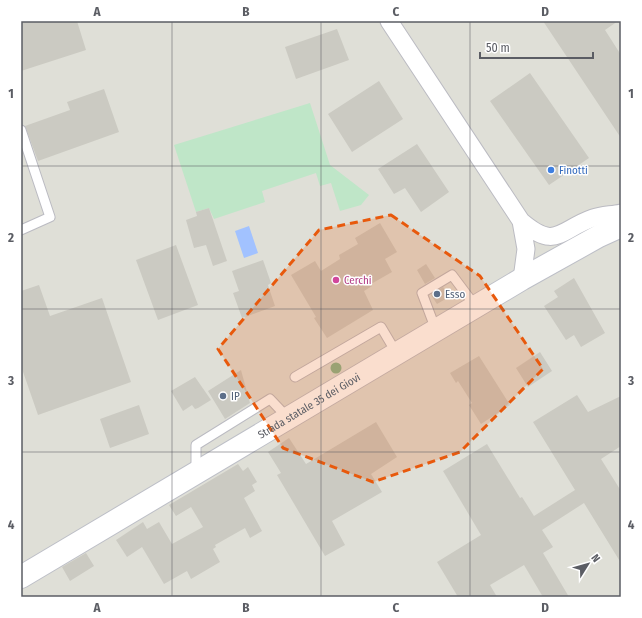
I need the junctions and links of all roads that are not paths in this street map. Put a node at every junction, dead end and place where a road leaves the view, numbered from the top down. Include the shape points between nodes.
1 (389, 21) edge
2 (21, 130) edge
3 (621, 213) edge
4 (621, 220) edge
5 (521, 221) junction
6 (621, 226) edge
7 (21, 230) edge
8 (599, 236) junction
9 (522, 279) junction
10 (476, 307) junction
11 (436, 330) junction
12 (397, 354) junction
13 (295, 377) dead end
14 (21, 577) edge

1 - 5 street
2 - 7 lane via 50,217
3 - 5 street via 593,218 564,233 548,237 534,232
4 - 8 main road, Strada statale 35 dei Giovi
5 - 9 street via 526,249
6 - 8 main road, Strada statale 35 dei Giovi
8 - 9 main road, Strada statale 35 dei Giovi
9 - 10 main road, Strada statale 35 dei Giovi
10 - 11 main road, Strada statale 35 dei Giovi
10 - 11 lane via 452,275 422,292
11 - 12 main road, Strada statale 35 dei Giovi
12 - 13 lane via 381,327
12 - 14 main road, Strada statale 35 dei Giovi

